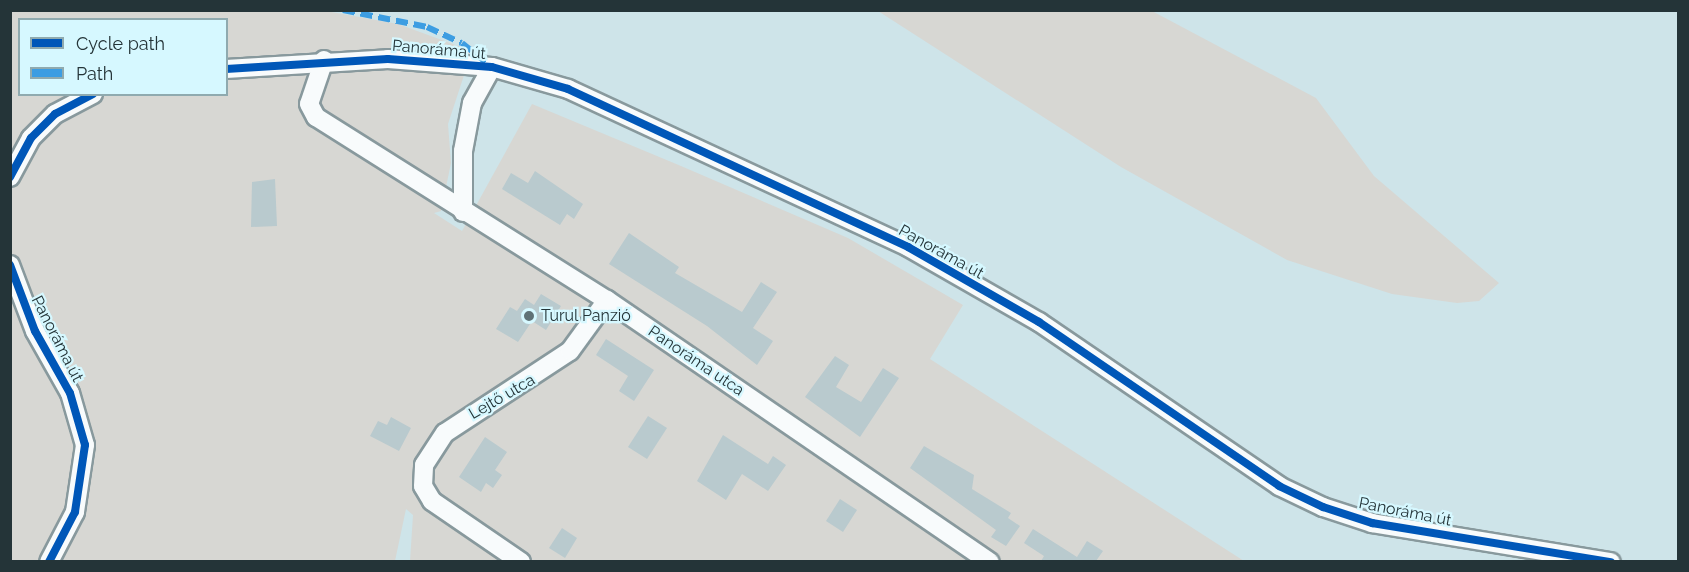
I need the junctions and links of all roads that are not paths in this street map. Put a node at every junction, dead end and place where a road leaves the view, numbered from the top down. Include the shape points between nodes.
1 (324, 60) junction
2 (492, 67) junction
3 (228, 69) edge
4 (89, 96) edge
5 (10, 177) edge
6 (463, 212) junction
7 (10, 265) edge
8 (607, 300) junction
9 (49, 561) edge
10 (521, 561) edge
11 (990, 561) edge
12 (1611, 561) edge

1 - 2 street, Panoráma út via 388,58
1 - 3 street, Panoráma út
1 - 6 street, Panoráma utca via 309,104 316,117
2 - 6 street via 472,103 463,151
2 - 12 street, Panoráma út via 614,106 908,248 1039,322 1279,486 1323,507 1372,523
4 - 5 street via 55,114 31,138
6 - 8 street, Panoráma utca
7 - 9 street, Panoráma út via 35,331 70,393 85,445 75,512
8 - 10 street, Lejtő utca via 570,351 548,370 445,433 424,465 423,486 432,501
8 - 11 street, Panoráma utca

